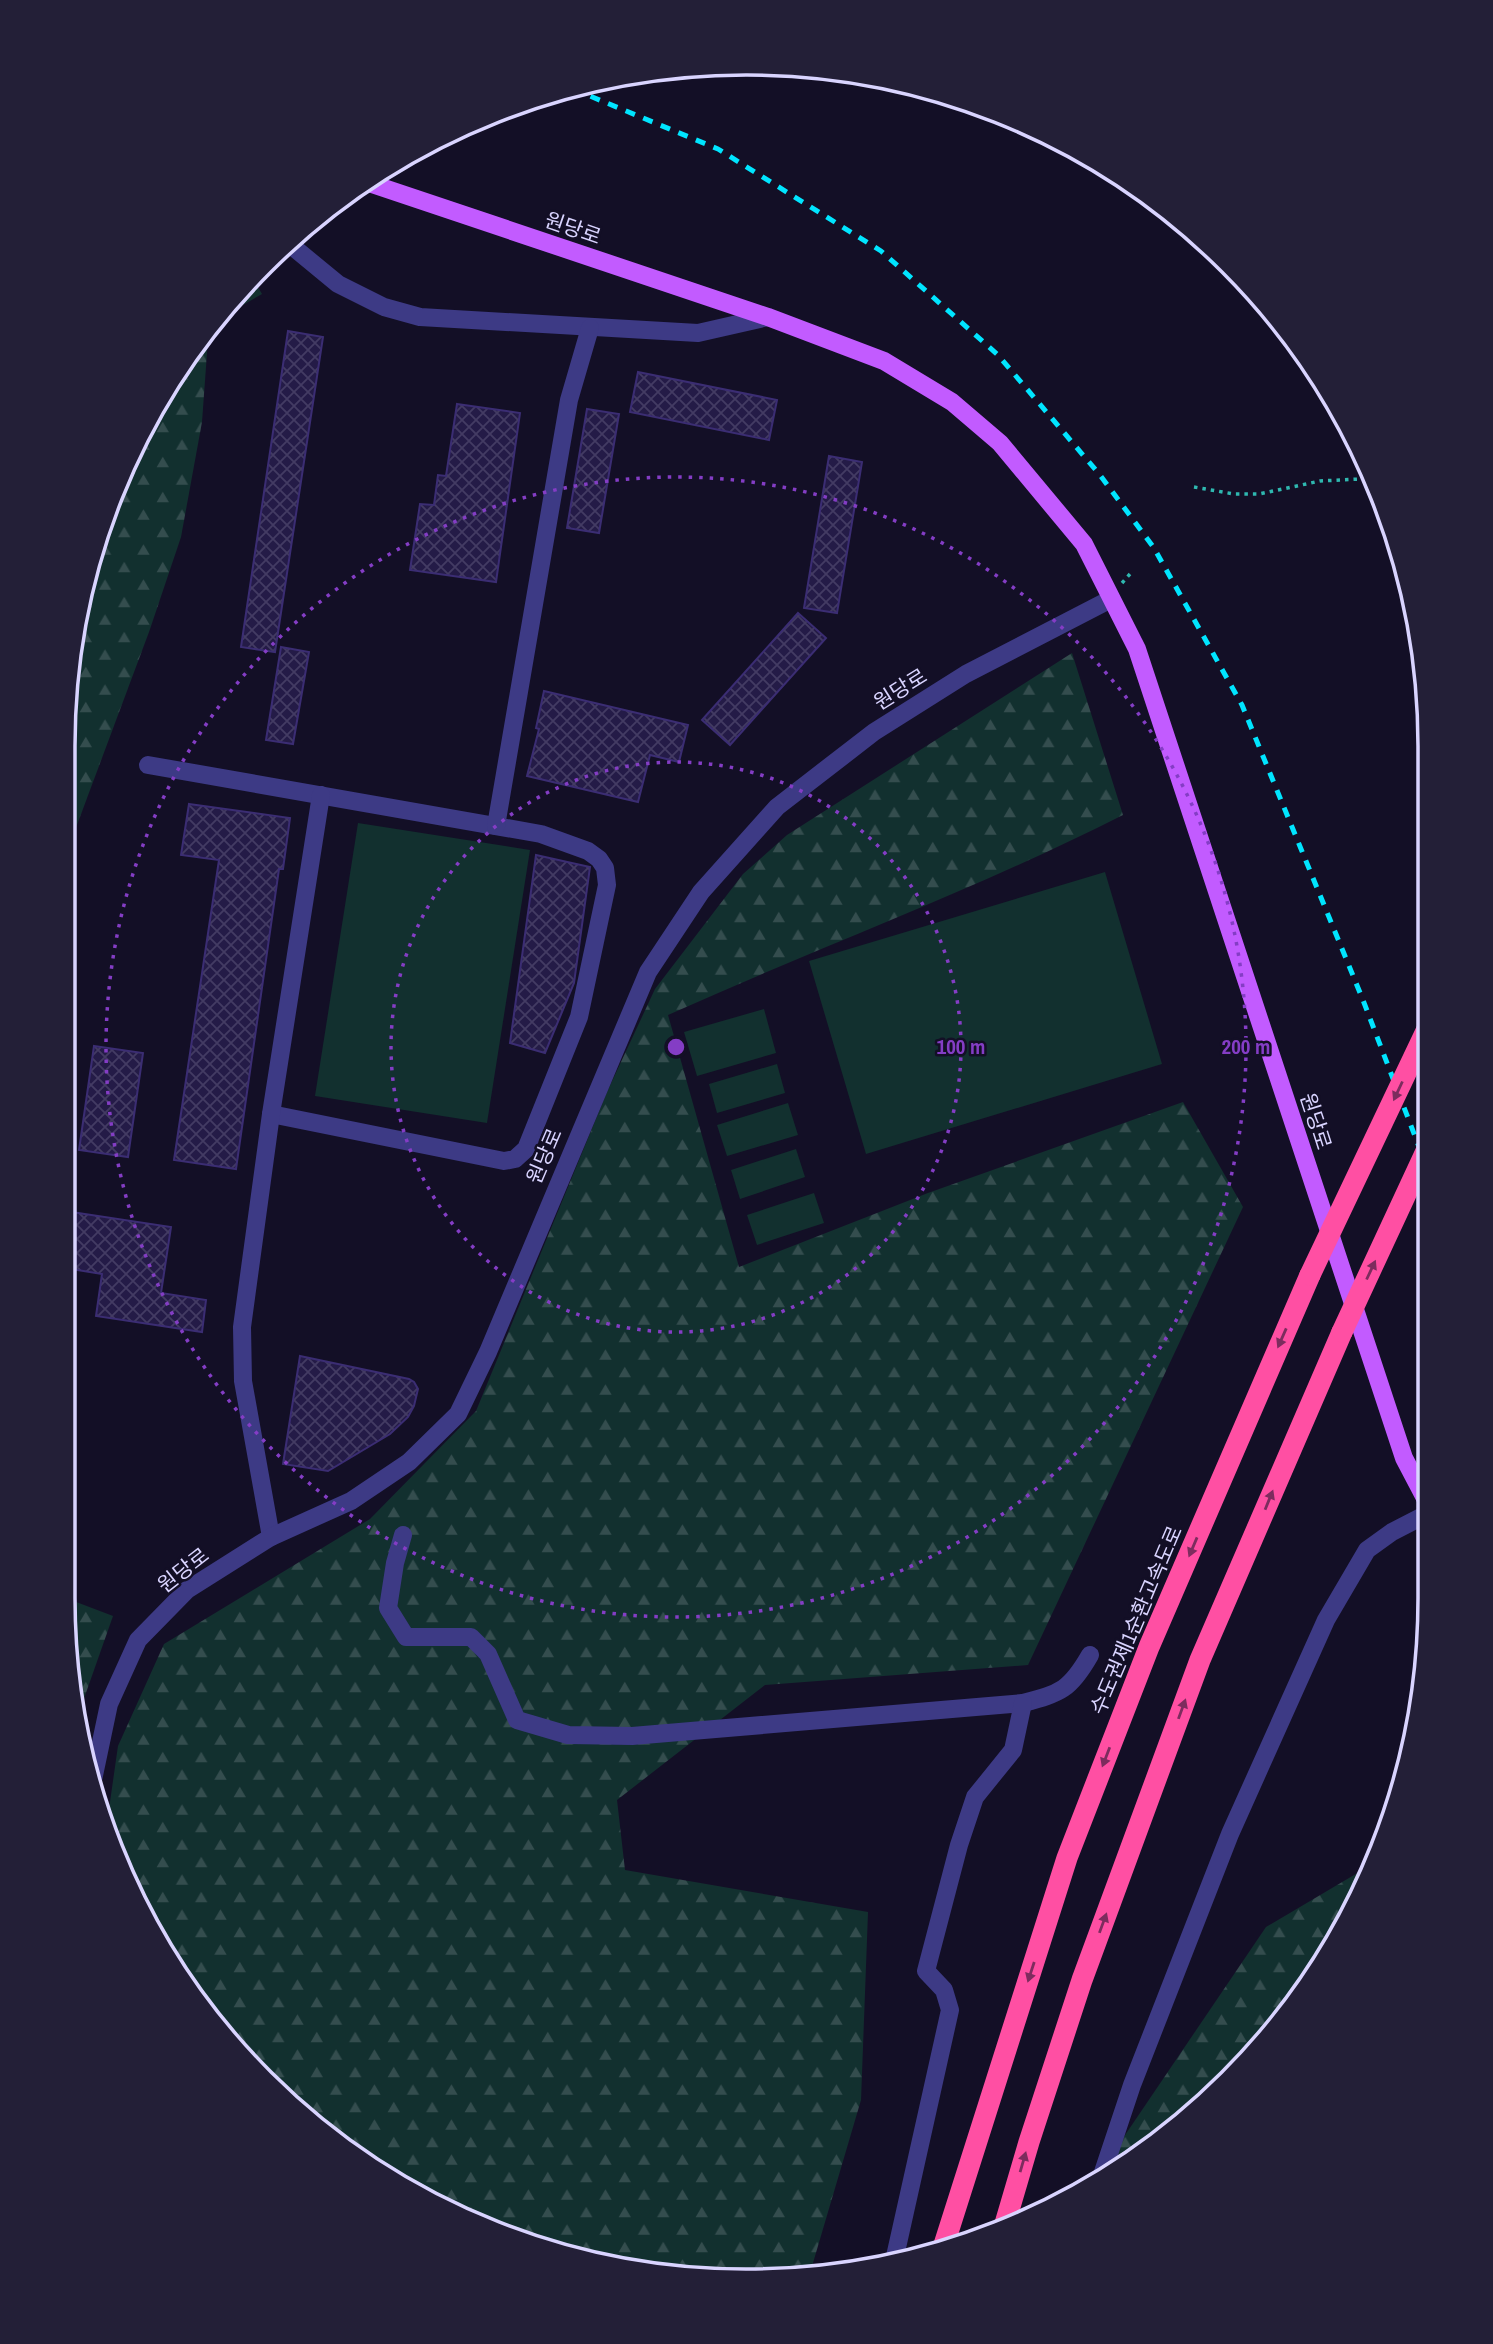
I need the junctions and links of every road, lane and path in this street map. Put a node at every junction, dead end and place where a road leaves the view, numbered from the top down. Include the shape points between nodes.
1 (377, 186) edge
2 (296, 250) edge
3 (768, 317) junction
4 (590, 328) junction
5 (1362, 478) edge
6 (1195, 487) dead end
7 (1111, 599) junction
8 (148, 765) dead end
9 (321, 795) junction
10 (496, 826) junction
11 (1418, 1048) edge
12 (271, 1114) junction
13 (1418, 1168) edge
14 (1418, 1485) edge
15 (1418, 1518) edge
16 (403, 1535) dead end
17 (271, 1537) junction
18 (1090, 1655) dead end
19 (1023, 1703) junction
20 (96, 1764) edge
21 (1106, 2164) edge
22 (1007, 2216) edge
23 (946, 2238) edge
24 (896, 2252) edge

1 - 3 main road, 원당로
2 - 4 lane via 338,284 408,314
3 - 4 lane via 698,333
3 - 7 main road, 원당로 via 884,361 951,402 1000,443 1084,544
4 - 10 lane via 569,400
5 - 6 path via 1320,481 1259,494
7 - 14 main road, 원당로 via 1137,649 1404,1458
7 - 17 lane, 원당로 via 966,674 874,732 777,807 701,892 648,972 458,1414 409,1462 352,1501
8 - 9 lane
9 - 10 lane
9 - 12 lane
10 - 12 lane via 541,834 588,851 605,868 607,885 579,1017 526,1149 504,1161
11 -> 23 highway, 수도권제1순환고속도로, bridge via 1310,1275 1149,1647 1067,1858
12 - 17 lane via 242,1327 243,1381
22 -> 13 highway, bridge via 1082,1980 1200,1660
15 - 21 lane via 1367,1550 1326,1620 1225,1846
16 - 19 lane via 388,1608 406,1637 471,1637 488,1654 517,1720 568,1734 632,1736
17 - 20 lane, 원당로 via 187,1590 138,1640 108,1704
18 - 19 lane via 1064,1690
19 - 24 lane via 1013,1750 975,1797 926,1972 944,1990 950,2010

